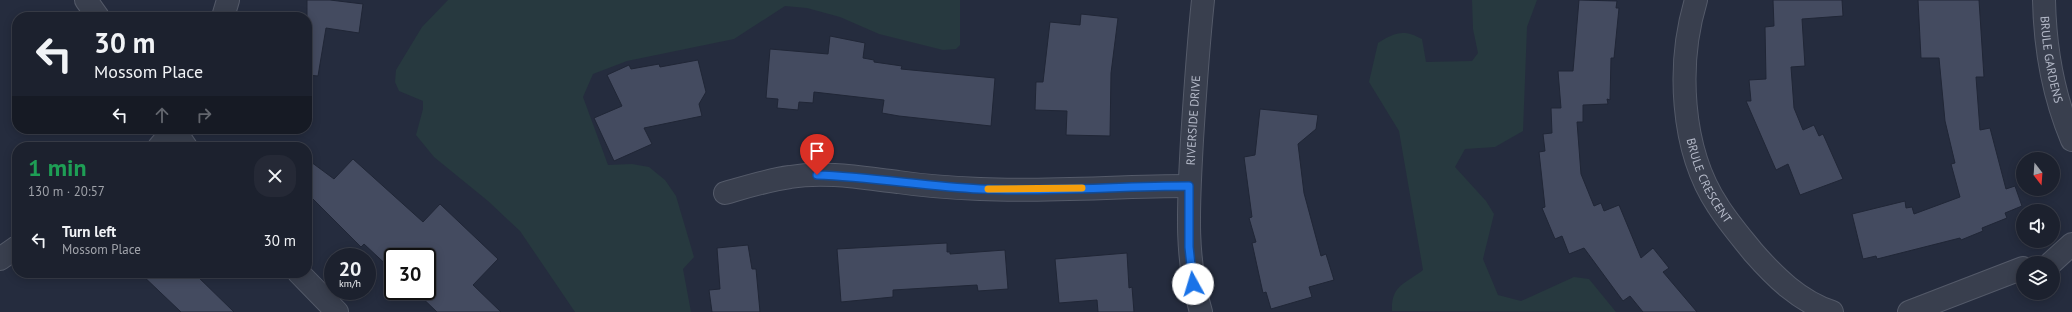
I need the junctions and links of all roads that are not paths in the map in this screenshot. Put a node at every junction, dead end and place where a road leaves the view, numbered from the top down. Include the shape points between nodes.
1 (86, 0) edge
2 (228, 0) edge
3 (1203, 0) edge
4 (1696, 0) edge
5 (2044, 0) edge
6 (94, 12) edge
7 (224, 12) edge
8 (170, 134) edge
9 (2072, 140) edge
10 (163, 142) edge
11 (1189, 186) junction
12 (725, 193) dead end
13 (2072, 244) edge
14 (12, 251) edge
15 (2059, 256) edge
16 (0, 259) edge
17 (2060, 265) edge
18 (2072, 268) edge
19 (2016, 271) edge
20 (304, 278) edge
21 (337, 312) edge
22 (1201, 312) edge
23 (1832, 312) edge
24 (1909, 312) edge

1 - 6 street
2 - 7 street
3 - 11 street, RIVERSIDE DRIVE
4 - 23 street, BRULE CRESCENT via 1684,55 1684,89 1689,131 1701,171 1717,205 1769,270 1795,293 1819,308
5 - 9 street, BRULE GARDENS via 2045,35 2052,78
8 - 10 street
11 - 12 street via 981,189 817,175 790,177
11 - 22 street, RIVERSIDE DRIVE via 1189,247 1193,284
13 - 15 street
14 - 16 street
17 - 18 street
19 - 24 street
20 - 21 street

